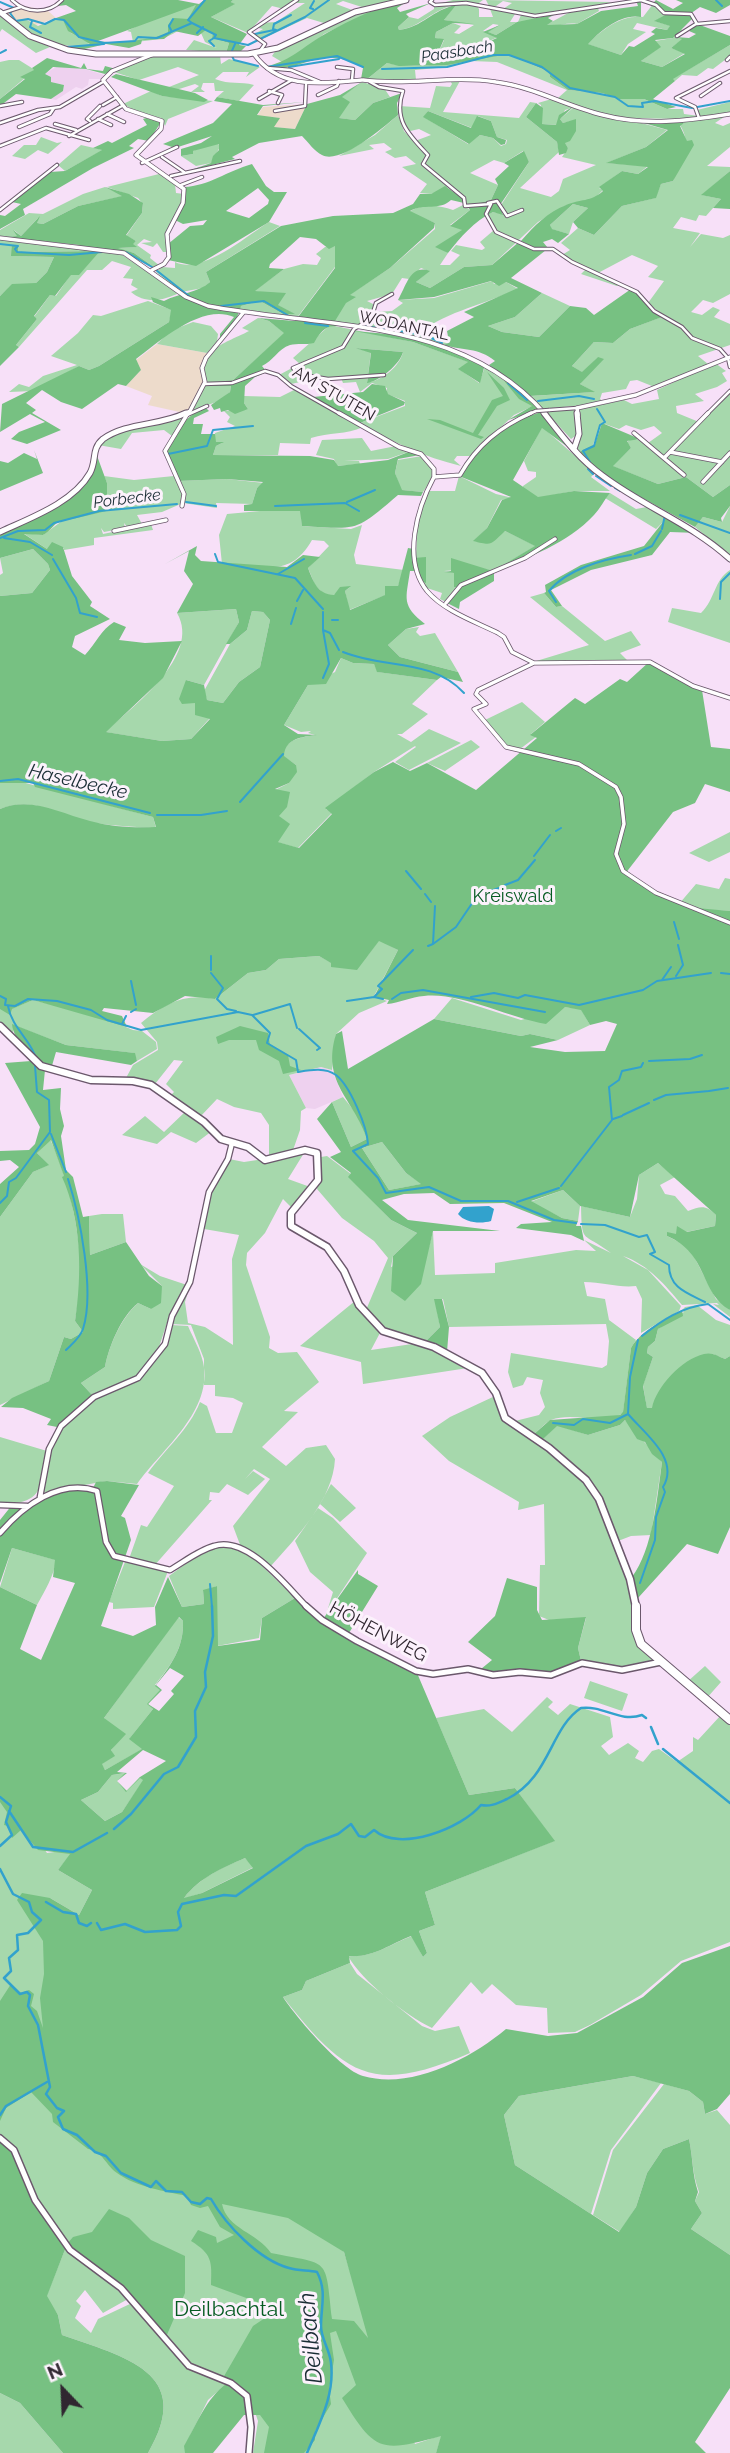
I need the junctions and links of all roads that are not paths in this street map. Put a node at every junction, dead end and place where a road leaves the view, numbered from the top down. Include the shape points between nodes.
1 (12, 0) edge
2 (62, 0) edge
3 (298, 0) edge
4 (406, 0) edge
5 (432, 2) edge
6 (22, 6) junction
7 (1, 12) edge
8 (730, 21) edge
9 (697, 24) junction
10 (677, 36) dead end
11 (155, 53) junction
12 (257, 53) junction
13 (266, 68) junction
14 (337, 68) dead end
15 (730, 71) edge
16 (292, 80) junction
17 (351, 80) junction
18 (103, 82) junction
19 (320, 82) junction
20 (370, 82) junction
21 (720, 83) dead end
22 (306, 85) junction
23 (695, 87) junction
24 (400, 89) junction
25 (408, 89) dead end
26 (708, 90) junction
27 (268, 91) junction
28 (318, 95) dead end
29 (701, 96) dead end
30 (117, 97) junction
31 (259, 99) dead end
32 (22, 102) dead end
33 (278, 103) dead end
34 (0, 106) edge
35 (122, 106) junction
36 (305, 106) junction
37 (54, 107) junction
38 (275, 111) dead end
39 (106, 114) junction
40 (299, 114) dead end
41 (730, 114) edge
42 (98, 118) junction
43 (699, 118) junction
44 (91, 121) junction
45 (124, 122) dead end
46 (0, 123) edge
47 (55, 124) dead end
48 (111, 125) dead end
49 (19, 127) dead end
50 (76, 130) junction
51 (69, 136) junction
52 (89, 140) dead end
53 (0, 146) edge
54 (177, 147) dead end
55 (161, 157) junction
56 (240, 161) dead end
57 (142, 163) junction
58 (57, 165) dead end
59 (184, 173) junction
60 (171, 176) junction
61 (202, 177) dead end
62 (181, 185) junction
63 (487, 203) junction
64 (0, 210) edge
65 (523, 211) dead end
66 (0, 238) edge
67 (152, 270) junction
68 (392, 294) dead end
69 (243, 313) junction
70 (357, 328) junction
71 (729, 358) edge
72 (730, 367) edge
73 (384, 375) dead end
74 (204, 384) junction
75 (730, 391) edge
76 (207, 406) dead end
77 (576, 408) junction
78 (188, 413) junction
79 (634, 433) dead end
80 (577, 439) junction
81 (568, 442) junction
82 (575, 451) junction
83 (670, 452) junction
84 (730, 453) edge
85 (664, 458) junction
86 (722, 462) junction
87 (684, 475) dead end
88 (434, 477) junction
89 (703, 482) dead end
90 (182, 506) dead end
91 (166, 520) dead end
92 (114, 531) dead end
93 (0, 532) edge
94 (555, 539) dead end
95 (730, 559) edge
96 (446, 603) junction
97 (534, 663) junction
98 (730, 698) edge
99 (730, 923) edge
100 (0, 1026) edge
101 (232, 1143) junction
102 (40, 1497) junction
103 (0, 1505) edge
104 (28, 1506) junction
105 (0, 1533) edge
106 (661, 1662) junction
107 (730, 1720) edge
108 (0, 2138) edge
109 (249, 2453) edge

1 - 6 street
2 - 6 street via 52,10
3 - 12 street via 248,33 265,46
4 - 12 main road via 355,12 281,47
5 - 9 street via 466,3 535,16 641,0 666,14 692,15
6 - 7 street
7 - 11 main road via 26,33 58,48 96,54
8 - 9 street
9 - 10 street
11 - 12 main road
11 - 18 street via 108,73
12 - 13 street
13 - 16 street
13 - 19 street via 281,68
14 - 17 street via 353,69
15 - 23 street
16 - 22 street
16 - 27 street
17 - 19 street
17 - 20 street
17 - 28 street via 337,82
18 - 30 street
18 - 37 street
19 - 22 street
20 - 24 street
20 - 43 street via 466,78 542,92 612,117
21 - 26 street
22 - 36 street
23 - 26 street
23 - 43 street via 676,99 696,108
24 - 25 street
24 - 63 street via 400,120 404,131 428,155 424,164 464,198 465,206
26 - 29 street
27 - 31 street
27 - 33 street via 282,95
30 - 35 street
30 - 44 street via 101,105 87,119
32 - 34 street
35 - 39 street
35 - 57 street via 163,123 137,153
36 - 38 street
36 - 40 street
37 - 46 street
37 - 49 street via 50,114
39 - 42 street
39 - 45 street
41 - 43 street
42 - 44 street
42 - 48 street
44 - 50 street
47 - 50 street
50 - 51 street
51 - 52 street
51 - 53 street via 42,128
54 - 55 street
55 - 57 street
55 - 59 street
56 - 59 street
57 - 60 street
58 - 64 street
59 - 60 street
60 - 62 street
61 - 62 street
62 - 67 street via 184,200 167,234 169,257
63 - 65 street via 497,201 509,216
63 - 71 street via 492,206 486,215 496,232 534,249 553,249 634,290 654,311
66 - 67 street via 121,252
67 - 69 street, WODANTAL via 193,300
68 - 70 street via 376,303 372,319
69 - 70 street, WODANTAL
69 - 74 street via 205,358
70 - 73 street via 343,347 293,370 302,376 328,379
70 - 81 street, WODANTAL via 419,339 487,364 531,398
71 - 72 street
71 - 77 street via 647,393
74 - 78 street
74 - 88 street, AM STUTEN via 232,383 261,371 278,375 399,447 421,454 434,469
75 - 83 street
76 - 78 street
77 - 80 street
77 - 88 street, bridge via 536,411 502,426 471,456 460,475
78 - 90 street via 168,440 165,454 184,494
78 - 93 street via 127,429 94,447 94,462 84,480 47,509
79 - 85 street
80 - 81 street
80 - 82 street
81 - 82 street, WODANTAL
82 - 95 street, WODANTAL via 606,479 695,528
83 - 85 street
83 - 86 street
84 - 86 street
85 - 87 street
86 - 89 street
88 - 96 street via 419,508 415,556 427,591
91 - 92 street
94 - 96 street via 525,558 461,585
96 - 97 street via 498,633 512,652
97 - 98 street via 657,663 693,686
97 - 99 street via 484,686 476,694 486,704 474,709 506,747 579,764 616,787 624,824 616,854 622,871 656,893
100 - 101 street via 41,1066 91,1080 151,1085
101 - 102 street via 209,1192 190,1282 172,1317 165,1344 138,1378 94,1397 61,1426 49,1448
101 - 106 street via 267,1160 305,1150 317,1153 317,1185 291,1213 291,1226 327,1247 359,1305 383,1331 434,1347 482,1373 505,1418 586,1480 599,1499 630,1578 638,1638
102 - 104 street, HÖHENWEG
102 - 106 street, HÖHENWEG via 94,1489 102,1503 108,1549 124,1560 170,1570 215,1545 251,1554 322,1620 416,1671 433,1674 468,1669 493,1675 551,1675 582,1662 622,1670
103 - 104 street
104 - 105 street, HÖHENWEG
106 - 107 street
108 - 109 street via 14,2150 35,2200 70,2250 121,2288 189,2366 231,2383 247,2396

